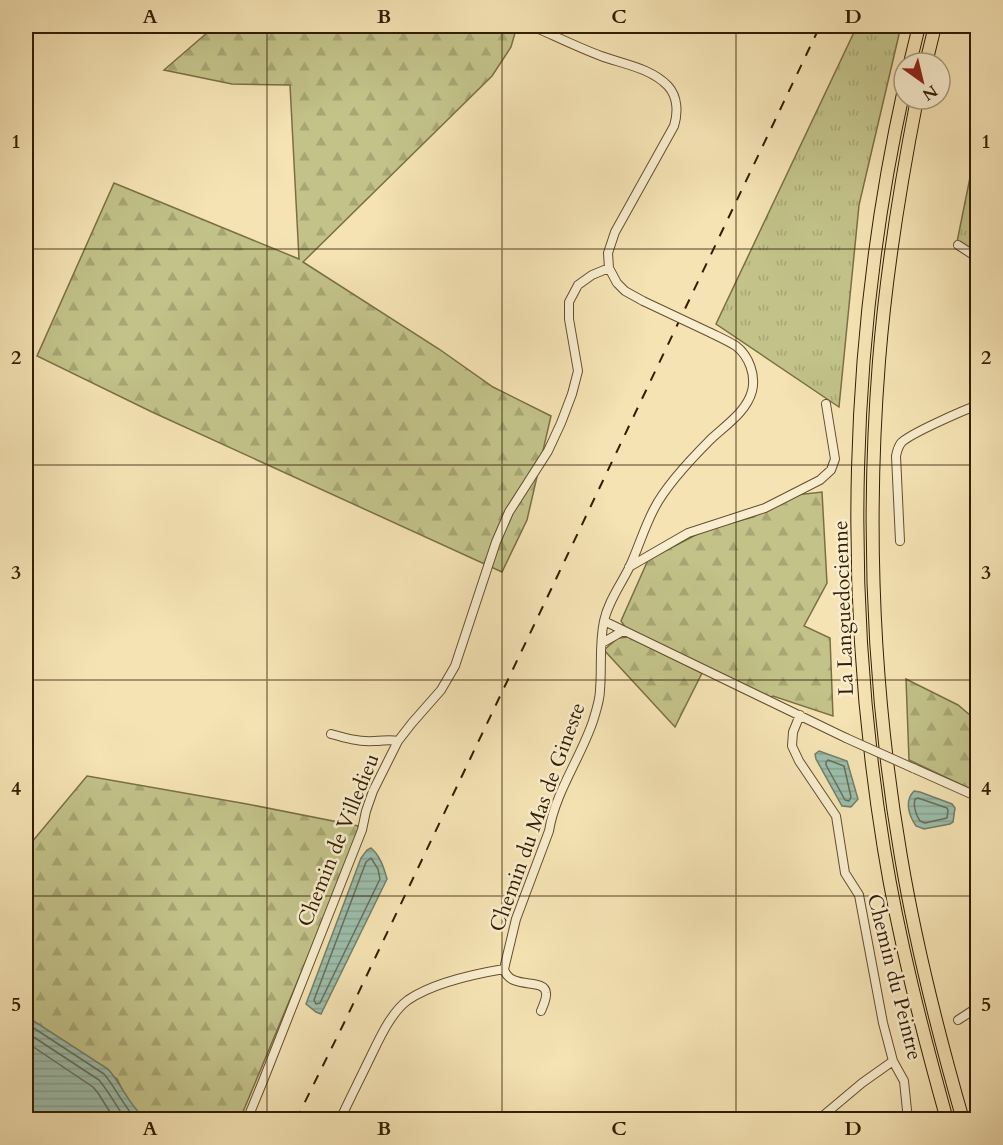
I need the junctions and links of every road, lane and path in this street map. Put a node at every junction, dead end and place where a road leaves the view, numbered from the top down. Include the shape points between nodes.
1 (532, 26) edge
2 (919, 26) edge
3 (935, 26) edge
4 (913, 51) edge
5 (929, 51) edge
6 (900, 111) edge
7 (915, 111) edge
8 (958, 245) dead end
9 (978, 258) edge
10 (609, 268) junction
11 (826, 404) dead end
12 (978, 405) edge
13 (900, 541) dead end
14 (629, 567) junction
15 (604, 621) junction
16 (623, 631) junction
17 (602, 643) junction
18 (801, 715) junction
19 (331, 734) dead end
20 (398, 741) junction
21 (978, 797) edge
22 (504, 969) junction
23 (978, 1007) edge
24 (541, 1011) dead end
25 (958, 1020) dead end
26 (893, 1061) junction
27 (246, 1119) edge
28 (340, 1119) edge
29 (818, 1119) edge
30 (908, 1119) edge
31 (947, 1119) edge
32 (963, 1119) edge

1 - 10 street via 651,73 667,86 676,102 674,126 615,232 608,253
2 - 4 highway
3 - 5 highway
6 - 31 highway, La Languedocienne via 880,221 864,362 858,494 860,612 873,768 889,879 919,1017
7 - 32 highway, La Languedocienne via 893,238 879,360 874,474 875,615 883,725 900,854 937,1027
8 - 9 street
10 - 14 street, Chemin du Mas de Gineste, bridge via 625,291 737,347 750,365 754,382 744,408 710,440 654,507
10 - 20 street, Chemin de Villedieu via 578,285 569,302 578,371 561,423 509,512 455,666 441,690
11 - 14 street via 835,459 831,470 820,480 765,508 688,533
12 - 13 street via 903,440 898,446
14 - 15 street, Chemin du Mas de Gineste
15 - 16 street
15 - 17 street, Chemin du Mas de Gineste
16 - 17 street
16 - 18 street
17 - 22 street, Chemin du Mas de Gineste via 600,693 593,720 552,816 516,919
18 - 21 street, bridge
18 - 26 street, Chemin du Peintre via 793,732 792,747 836,816 845,873 859,895
19 - 20 street via 352,740
20 - 27 street, Chemin de Villedieu via 373,791 362,830
22 - 24 street via 510,980 546,989
22 - 28 street via 426,990 406,1001 382,1033
23 - 25 street
26 - 29 street
26 - 30 street, Chemin du Peintre via 904,1081

